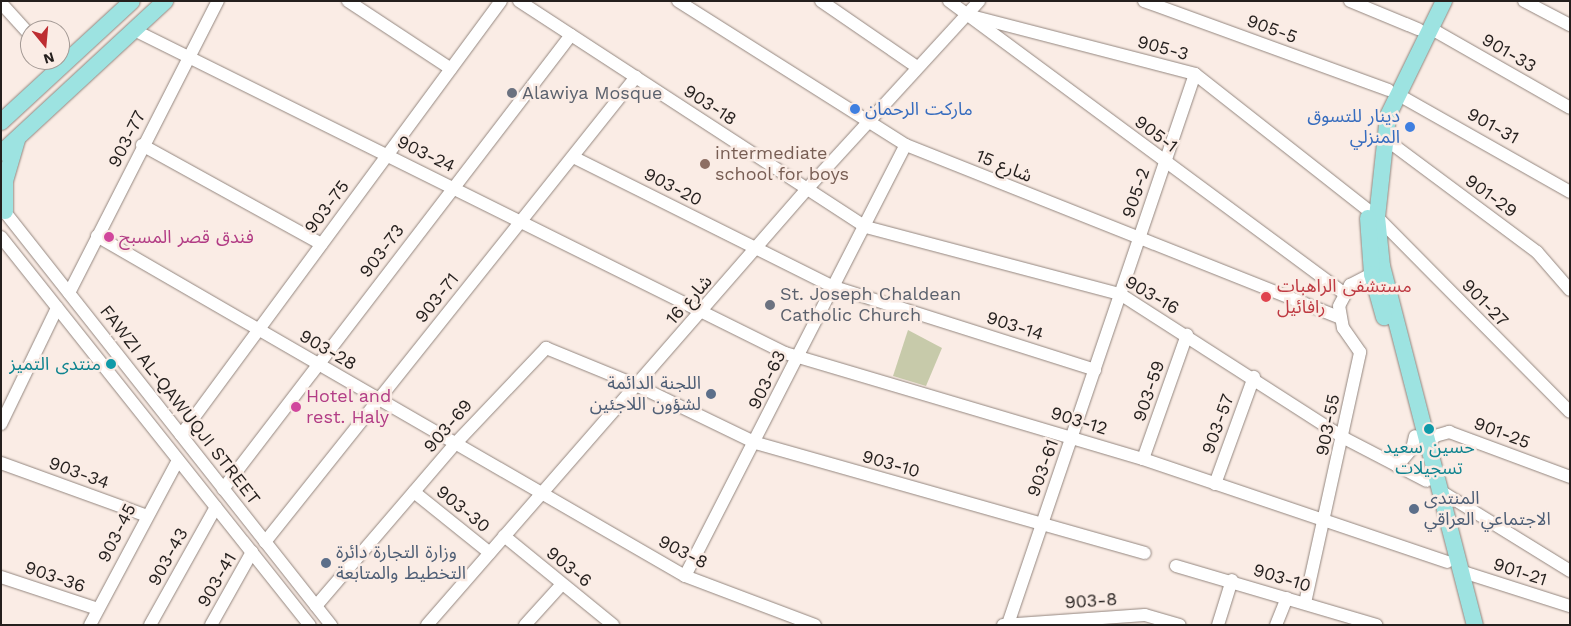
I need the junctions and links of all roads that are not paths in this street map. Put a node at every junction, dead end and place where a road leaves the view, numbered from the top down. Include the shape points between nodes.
1 (132, 1) edge
2 (165, 1) edge
3 (218, 1) edge
4 (348, 1) edge
5 (501, 1) edge
6 (519, 1) edge
7 (678, 1) edge
8 (821, 1) edge
9 (949, 1) edge
10 (979, 1) edge
11 (1144, 1) edge
12 (1350, 1) edge
13 (1432, 1) edge
14 (1444, 1) edge
15 (1524, 1) edge
16 (1, 3) edge
17 (968, 15) junction
18 (20, 24) edge
19 (1570, 24) edge
20 (1424, 29) junction
21 (134, 30) junction
22 (571, 35) junction
23 (70, 52) edge
24 (190, 56) junction
25 (917, 67) junction
26 (50, 70) edge
27 (451, 70) junction
28 (1195, 74) junction
29 (636, 77) junction
30 (1392, 92) junction
31 (1570, 108) edge
32 (2, 122) edge
33 (868, 122) junction
34 (18, 137) junction
35 (1384, 138) junction
36 (142, 145) junction
37 (906, 145) junction
38 (1, 153) edge
39 (388, 155) junction
40 (573, 157) junction
41 (1165, 163) junction
42 (453, 187) junction
43 (807, 189) junction
44 (1570, 192) edge
45 (3, 209) edge
46 (1372, 214) junction
47 (521, 221) junction
48 (866, 227) junction
49 (97, 236) junction
50 (1, 237) edge
51 (1138, 239) junction
52 (321, 244) junction
53 (757, 249) junction
54 (1372, 274) junction
55 (834, 287) junction
56 (1570, 290) edge
57 (69, 293) junction
58 (1120, 294) junction
59 (1344, 294) junction
60 (57, 308) junction
61 (701, 312) junction
62 (1340, 318) junction
63 (259, 330) junction
64 (1187, 336) junction
65 (797, 357) junction
66 (318, 364) junction
67 (1095, 370) junction
68 (1254, 377) junction
69 (636, 385) junction
70 (378, 399) junction
71 (1570, 412) edge
72 (1, 424) edge
73 (181, 435) junction
74 (1415, 436) junction
75 (1073, 437) junction
76 (1344, 438) junction
77 (756, 443) junction
78 (454, 445) junction
79 (1427, 447) junction
80 (1144, 459) junction
81 (178, 460) junction
82 (1, 463) edge
83 (1397, 466) junction
84 (1570, 477) edge
85 (1215, 484) junction
86 (1433, 485) junction
87 (223, 489) junction
88 (414, 492) junction
89 (542, 493) junction
90 (216, 507) junction
91 (145, 515) junction
92 (1325, 522) junction
93 (1041, 524) junction
94 (504, 536) junction
95 (265, 542) junction
96 (252, 552) junction
97 (490, 553) junction
98 (1145, 553) dead end
99 (1176, 566) dead end
100 (1454, 566) junction
101 (1570, 571) edge
102 (685, 576) junction
103 (1, 577) edge
104 (1232, 580) junction
105 (562, 584) junction
106 (1287, 598) junction
107 (1305, 603) junction
108 (316, 606) junction
109 (1570, 606) edge
110 (98, 610) junction
111 (1146, 620) edge
112 (1343, 620) edge
113 (1008, 624) edge
114 (90, 625) edge
115 (150, 625) edge
116 (211, 625) edge
117 (310, 625) edge
118 (331, 625) edge
119 (428, 625) edge
120 (525, 625) edge
121 (613, 625) edge
122 (816, 625) edge
123 (1003, 625) edge
124 (1180, 625) edge
125 (1218, 625) edge
126 (1276, 625) edge
127 (1376, 625) edge
128 (1463, 625) edge
129 (1475, 625) edge

1 - 23 main road
2 - 21 main road
3 - 24 street, 903-77
4 - 27 street
5 - 27 street, 903-75
6 - 22 street, 903-18
7 - 33 street, شارع 15
8 - 25 street
9 - 17 street, 905-1
10 - 17 street, شارع 16
11 - 30 street, 905-5
12 - 20 street, 901-33
13 - 20 main road
14 - 20 main road
15 - 19 street
16 - 18 street
17 - 25 street, شارع 16
17 - 28 street, 905-3
17 - 41 street, 905-1
20 - 30 main road
20 - 31 street, 901-33
21 - 24 street, 903-24
21 - 34 main road
22 - 29 street, 903-18
22 - 42 street, 903-73
24 - 36 street, 903-77
24 - 39 street, 903-24
25 - 33 street, شارع 16
26 - 32 main road
27 - 39 street, 903-75
28 - 41 street, 905-2
28 - 46 street, 905-3
29 - 40 street, 903-71
29 - 43 street, 903-18
30 - 35 main road
30 - 44 street, 901-31
30 - 46 main road via 1376,128
33 - 37 street, شارع 15
33 - 43 street, شارع 16
34 - 38 main road
34 - 45 main road via 5,181
35 - 46 main road
35 - 56 street, 901-29 via 1537,252
36 - 49 street, 903-77
36 - 52 street
37 - 48 street, 903-63
37 - 51 street, شارع 15
39 - 42 street, 903-24
39 - 52 street, 903-75
40 - 47 street, 903-71
40 - 53 street, 903-20
41 - 51 street, 905-2
41 - 59 street, 905-1
42 - 47 street, 903-24
42 - 66 street, 903-73
43 - 48 street, 903-16
43 - 53 street, شارع 16
45 - 57 street, FAWZI AL-QAWUQJI STREET
46 - 54 main road
46 - 71 street, 901-27
46 - 79 main road
47 - 61 street, 903-24
47 - 70 street, 903-71
48 - 55 street, 903-63
48 - 58 street, 903-16
49 - 57 street, 903-77
49 - 63 street, 903-28
50 - 60 street, FAWZI AL-QAWUQJI STREET
51 - 58 street, 903-61
51 - 62 street, شارع 15
52 - 63 street, 903-75
53 - 55 street, 903-14
53 - 61 street, شارع 16
54 - 59 street via 1358,279
54 - 74 main road
55 - 65 street, 903-63
55 - 67 street, 903-14
57 - 73 street, FAWZI AL-QAWUQJI STREET
58 - 64 street, 903-16
58 - 67 street, 903-61
59 - 62 street
60 - 72 street
60 - 81 street, FAWZI AL-QAWUQJI STREET
61 - 65 street, 903-12
61 - 69 street, شارع 16
62 - 76 street, 903-55 via 1360,352
63 - 66 street, 903-28
63 - 73 street, 903-75
64 - 68 street, 903-16
64 - 80 street, 903-59
65 - 75 street, 903-12
65 - 77 street, 903-63
66 - 70 street, 903-28
66 - 87 street, 903-73
67 - 75 street, 903-61
68 - 76 street, 903-16
68 - 85 street, 903-57
69 - 77 street, 903-10
69 - 78 street, 903-69 via 546,348
69 - 89 street, شارع 16
70 - 78 street, 903-28
70 - 95 street, 903-71
73 - 87 street, FAWZI AL-QAWUQJI STREET
74 - 83 street via 1412,449
74 - 86 main road
75 - 80 street, 903-12
75 - 93 street, 903-61
76 - 83 street, 903-16
76 - 92 street, 903-55
77 - 93 street, 903-10
77 - 102 street, 903-63
78 - 88 street, 903-69
78 - 89 street, 903-28
79 - 84 street, 901-25 via 1435,436 1449,432
79 - 86 main road
80 - 85 street, 903-12
81 - 90 street, FAWZI AL-QAWUQJI STREET
81 - 91 street, 903-45
82 - 91 street, 903-34
83 - 86 street, 903-16
85 - 92 street, 903-12
86 - 100 main road
86 - 101 street, 903-16
87 - 95 street, FAWZI AL-QAWUQJI STREET
88 - 97 street, 903-30
88 - 108 street, 903-69
89 - 94 street, شارع 16
89 - 102 street, 903-8
90 - 96 street, FAWZI AL-QAWUQJI STREET
90 - 115 street, 903-43
91 - 110 street, 903-45
92 - 100 street, 903-12
92 - 107 street, 903-55
93 - 98 street, 903-10
93 - 113 street, 903-61
94 - 97 street, شارع 16
94 - 105 street, 903-6
95 - 108 street, FAWZI AL-QAWUQJI STREET
96 - 116 street, 903-41
96 - 117 street, FAWZI AL-QAWUQJI STREET
97 - 119 street, شارع 16
99 - 104 street, 903-10
100 - 109 street, 901-21
100 - 128 main road
100 - 129 main road
102 - 122 street, 903-8
103 - 110 street, 903-36
104 - 106 street, 903-10
104 - 125 street
105 - 120 street
105 - 121 street, 903-6
106 - 107 street, 903-10
106 - 126 street
107 - 112 street, 903-10
108 - 118 street, FAWZI AL-QAWUQJI STREET
110 - 114 street, 903-45
111 - 113 street, 903-8
111 - 124 street, 903-8
112 - 127 street, 903-10
113 - 123 street, 903-8

